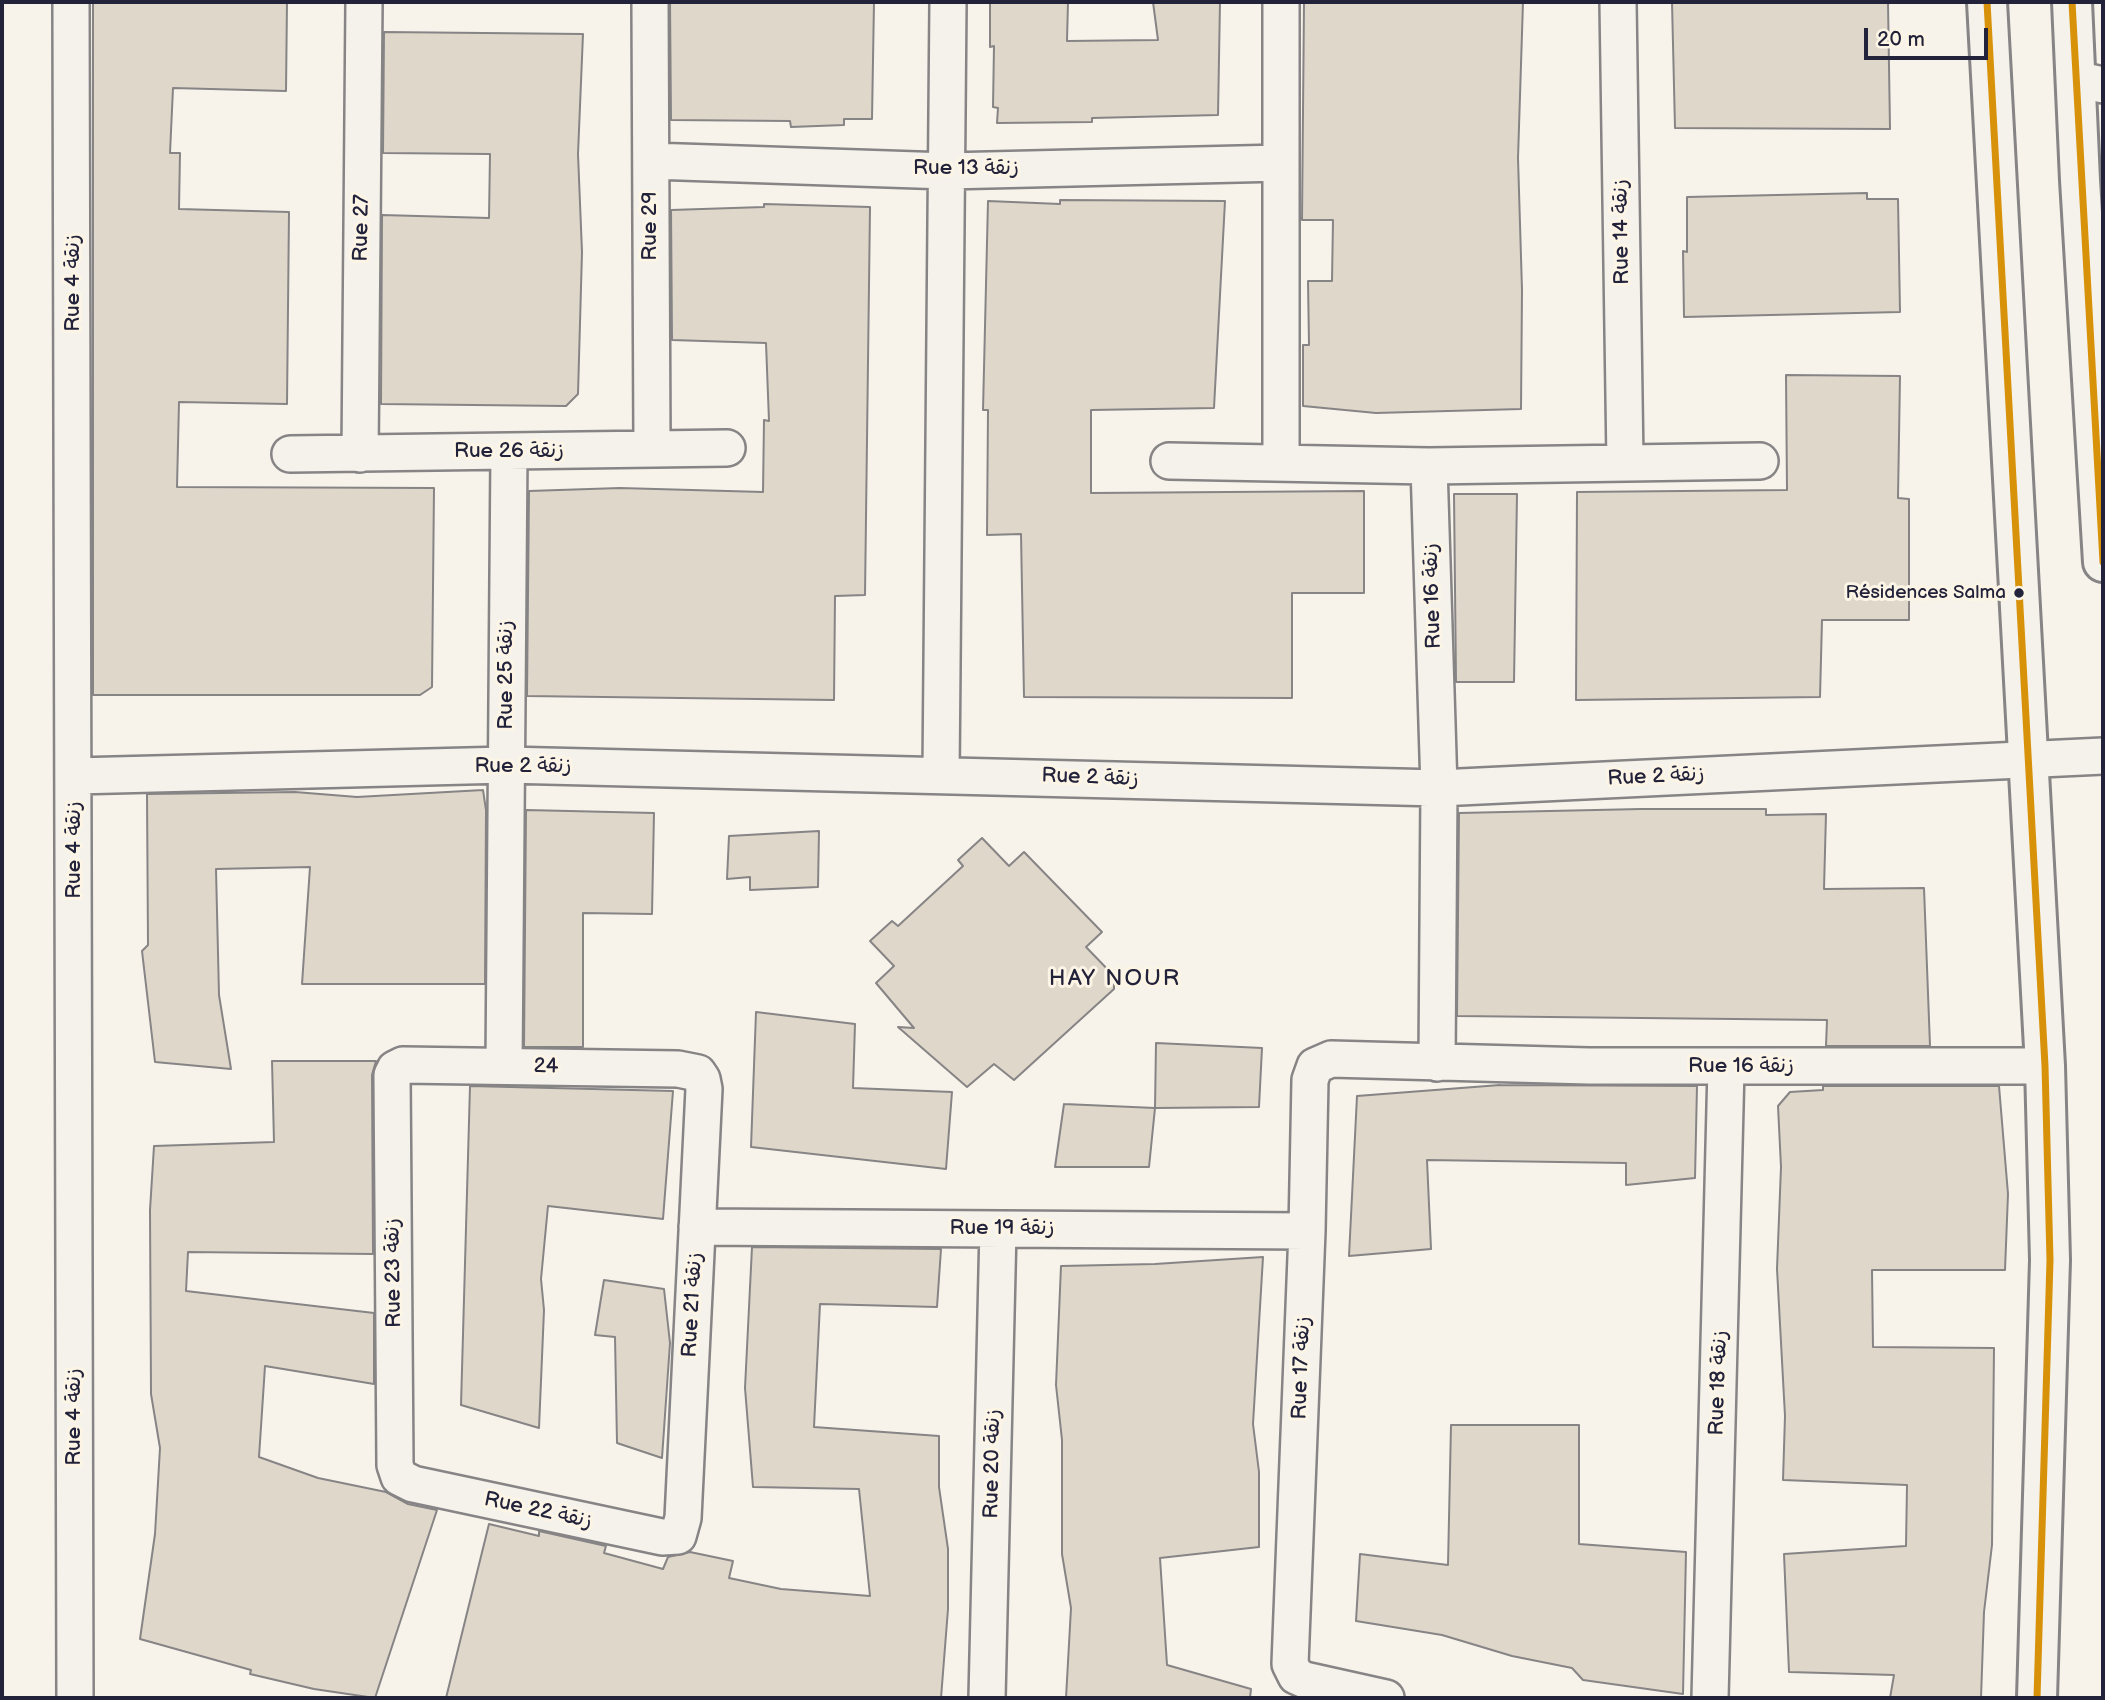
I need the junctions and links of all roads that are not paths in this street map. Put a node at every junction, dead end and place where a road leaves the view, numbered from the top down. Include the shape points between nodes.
1 (71, 2) edge
2 (364, 2) edge
3 (650, 2) edge
4 (948, 2) edge
5 (1282, 2) edge
6 (1618, 2) edge
7 (1987, 2) edge
8 (2072, 2) edge
9 (2089, 82) edge
10 (650, 161) junction
11 (1281, 163) junction
12 (947, 171) junction
13 (2091, 182) edge
14 (727, 448) dead end
15 (652, 449) junction
16 (509, 453) junction
17 (290, 454) dead end
18 (360, 454) junction
19 (1169, 461) dead end
20 (1281, 461) junction
21 (1760, 461) dead end
22 (1625, 462) junction
23 (1429, 466) junction
24 (2103, 562) edge
25 (2103, 757) edge
26 (2027, 759) junction
27 (506, 765) junction
28 (941, 774) junction
29 (75, 775) junction
30 (1438, 788) junction
31 (1437, 1063) junction
32 (504, 1066) junction
33 (1315, 1066) joint
34 (2045, 1066) junction
35 (1726, 1068) junction
36 (395, 1069) joint
37 (698, 1073) joint
38 (697, 1227) junction
39 (998, 1229) junction
40 (1307, 1231) junction
41 (399, 1477) joint
42 (678, 1536) joint
43 (75, 1698) edge
44 (987, 1698) edge
45 (1386, 1698) edge
46 (1710, 1698) edge
47 (2037, 1698) edge

1 - 29 street, Rue 4 زنقة
2 - 18 street, Rue 27
3 - 10 street, Rue 29
4 - 12 street
5 - 11 street
6 - 22 street, Rue 14 زنقة
7 - 26 main road
8 - 9 main road
9 - 13 main road
10 - 12 street, Rue 13 زنقة
10 - 15 street, Rue 29
11 - 12 street, Rue 13 زنقة
11 - 20 street
12 - 28 street
13 - 24 main road
14 - 15 street, Rue 26 زنقة
15 - 16 street, Rue 26 زنقة
16 - 18 street, Rue 26 زنقة
16 - 27 street, Rue 25 زنقة
17 - 18 street, Rue 26 زنقة
19 - 20 street
20 - 23 street
21 - 22 street
22 - 23 street
23 - 30 street, Rue 16 زنقة
25 - 26 street, Rue 2 زنقة
26 - 30 street, Rue 2 زنقة
26 - 34 main road
27 - 28 street, Rue 2 زنقة
27 - 29 street, Rue 2 زنقة
27 - 32 street, Rue 25 زنقة
28 - 30 street, Rue 2 زنقة
29 - 43 street, Rue 4 زنقة
30 - 31 street, Rue 16 زنقة
31 - 33 street, Rue 16 زنقة via 1331,1059
31 - 35 street, Rue 16 زنقة
32 - 36 street, 24 via 403,1065
32 - 37 street, 24
33 - 40 street, Rue 17 زنقة via 1310,1080
34 - 35 street, Rue 16 زنقة
34 - 47 main road via 2050,1260
35 - 46 street, Rue 18 زنقة
36 - 41 street, Rue 23 زنقة via 395,1437
37 - 38 street, Rue 21 زنقة via 704,1089
38 - 39 street, Rue 19 زنقة
38 - 42 street, Rue 21 زنقة via 683,1518
39 - 40 street, Rue 19 زنقة
39 - 44 street, Rue 20 زنقة
40 - 45 street, Rue 17 زنقة via 1290,1655 1293,1671 1305,1681
41 - 42 street, Rue 22 زنقة via 413,1484 583,1521

